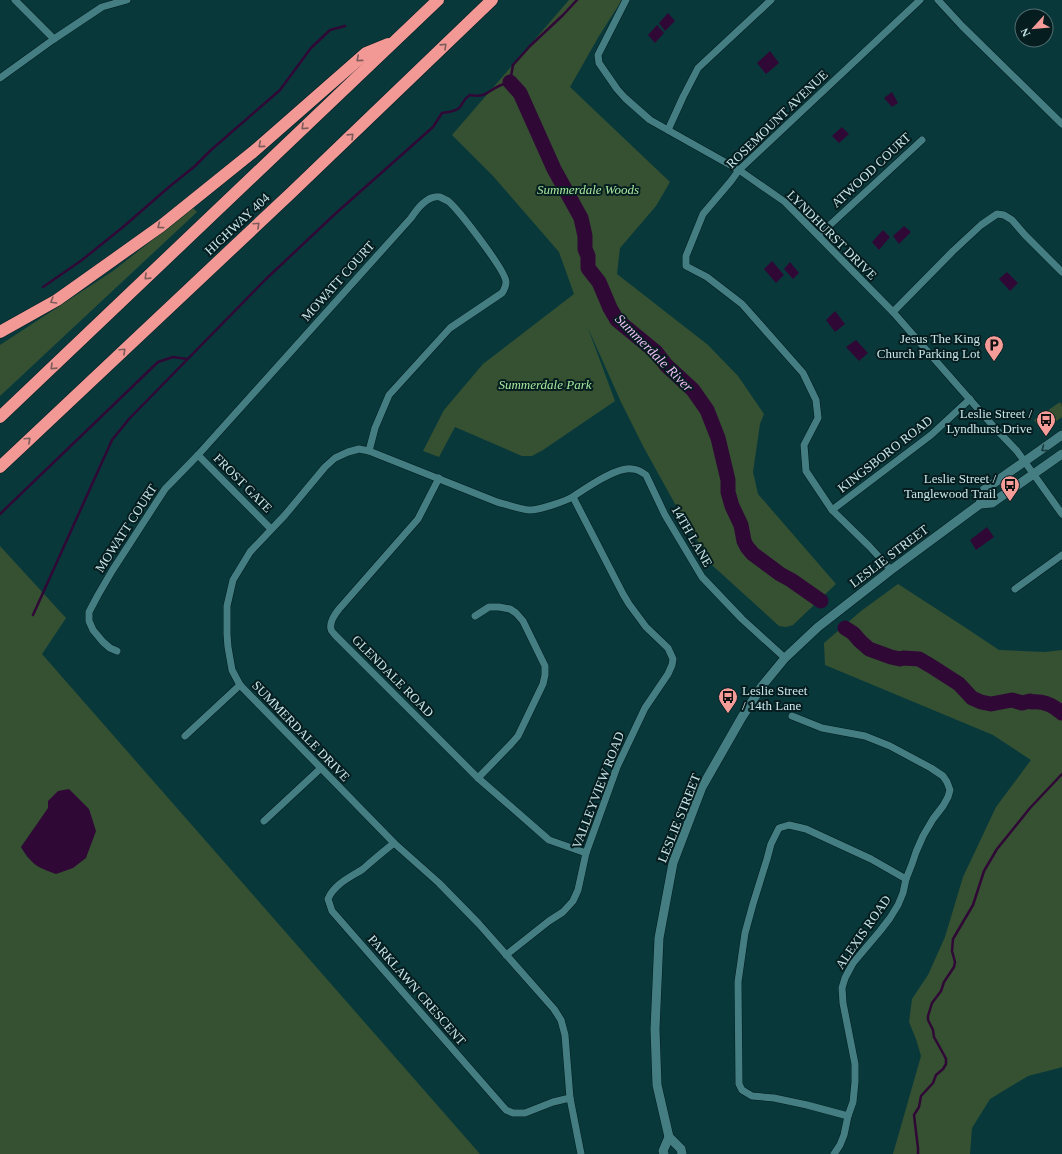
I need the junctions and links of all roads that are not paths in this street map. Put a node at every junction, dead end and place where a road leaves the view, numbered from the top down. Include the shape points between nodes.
1 (15, 0) edge
2 (127, 0) edge
3 (438, 0) edge
4 (492, 0) edge
5 (626, 0) edge
6 (771, 0) edge
7 (920, 0) edge
8 (938, 0) edge
9 (54, 39) junction
10 (393, 42) junction
11 (0, 78) edge
12 (1062, 124) edge
13 (668, 130) junction
14 (922, 140) dead end
15 (739, 170) junction
16 (818, 235) junction
17 (1062, 272) edge
18 (893, 312) junction
19 (0, 332) edge
20 (970, 399) junction
21 (0, 417) edge
22 (1062, 436) edge
23 (369, 451) junction
24 (1062, 454) edge
25 (198, 455) junction
26 (1025, 462) junction
27 (0, 467) edge
28 (1033, 474) junction
29 (438, 478) junction
30 (573, 497) junction
31 (980, 504) junction
32 (832, 510) junction
33 (1062, 514) edge
34 (271, 529) junction
35 (1062, 555) edge
36 (890, 570) junction
37 (1015, 589) dead end
38 (475, 616) dead end
39 (117, 651) dead end
40 (785, 658) junction
41 (240, 685) junction
42 (792, 716) dead end
43 (185, 736) dead end
44 (320, 769) junction
45 (478, 778) junction
46 (264, 821) dead end
47 (394, 843) junction
48 (586, 853) junction
49 (906, 879) junction
50 (506, 955) junction
51 (570, 1098) junction
52 (848, 1116) junction
53 (670, 1137) junction
54 (581, 1154) edge
55 (664, 1154) edge
56 (682, 1154) edge
57 (834, 1154) edge

1 - 9 street
2 - 9 street via 102,7
3 - 10 highway, HIGHWAY 404
27 -> 4 highway, HIGHWAY 404
5 - 13 street, LYNDHURST DRIVE via 598,55 599,63 625,98 650,120
6 - 13 street via 698,68
7 - 15 street, ROSEMOUNT AVENUE
8 - 12 street
9 - 11 street
10 -> 19 highway via 366,53 253,152 160,226 57,300
10 -> 21 highway, HIGHWAY 404
13 - 15 street, LYNDHURST DRIVE
14 - 16 street, ATWOOD COURT
15 - 16 street, LYNDHURST DRIVE via 785,202
15 - 32 street, ROSEMOUNT AVENUE via 703,214 686,256 686,266 708,277 742,304 803,373 816,400 818,418 804,445 806,470
16 - 18 street, LYNDHURST DRIVE
17 - 18 street via 1012,220 997,214 953,251
18 - 20 street, LYNDHURST DRIVE
20 - 26 street, LYNDHURST DRIVE
20 - 32 street, KINGSBORO ROAD via 931,435
22 -> 26 main road, LESLIE STREET
23 - 25 street, MOWATT COURT via 375,428 389,395 450,328 502,293 505,288 505,276 492,257 456,210 448,201 440,198 432,198 418,208
23 - 29 street, SUMMERDALE DRIVE
23 - 34 street, SUMMERDALE DRIVE via 359,449 335,458 324,467
24 - 28 main road, LESLIE STREET
25 - 34 street, FROST GATE
25 - 39 street, MOWATT COURT via 165,489 89,612 93,630 103,642
26 - 28 street, LYNDHURST DRIVE
26 - 31 main road, LESLIE STREET via 984,490
28 - 31 main road, LESLIE STREET via 992,503
28 - 33 street, LYNDHURST DRIVE
29 - 30 street, SUMMERDALE DRIVE via 504,504 530,510
29 - 45 street, GLENDALE ROAD via 418,520 338,609 331,629
30 - 40 street, 14TH LANE via 603,478 625,469 632,468 646,475 665,516 702,577
30 - 48 street, VALLEYVIEW ROAD via 629,604 652,633 668,648 673,659 668,674 645,708 617,767
31 - 36 main road, LESLIE STREET
32 - 36 street, ROSEMOUNT AVENUE
34 - 41 street, SUMMERDALE DRIVE via 240,567 233,580 228,600 228,647 232,670
35 - 37 street
36 - 40 main road, LESLIE STREET via 818,627
38 - 45 street via 489,607 510,609 516,613 523,621 545,666 542,684 518,736
40 - 53 main road, LESLIE STREET via 754,698 702,787 673,863 659,938 655,1029 657,1085
41 - 43 street
41 - 44 street, SUMMERDALE DRIVE
42 - 49 street, ALEXIS ROAD via 822,728 865,736 890,746 943,776 950,790 948,797 923,836
44 - 46 street
44 - 47 street, SUMMERDALE DRIVE
45 - 48 street, GLENDALE ROAD via 549,840
47 - 50 street, SUMMERDALE DRIVE via 439,883
47 - 51 street, PARKLAWN CRESCENT via 332,892 328,899 332,911 506,1110 525,1113
48 - 50 street, VALLEYVIEW ROAD via 578,890 570,906
49 - 52 street, ALEXIS ROAD via 898,905 853,963 842,988 844,1016 855,1064 853,1102
49 - 52 street via 806,828 789,825 779,828 771,844 753,904 738,982 739,1084 742,1090 752,1096 774,1098
50 - 51 street, SUMMERDALE DRIVE via 554,1009 560,1020 565,1035
51 - 54 street, SUMMERDALE DRIVE
52 - 57 street, ALEXIS ROAD via 844,1136
53 - 55 main road
53 - 56 main road, LESLIE STREET via 681,1149

